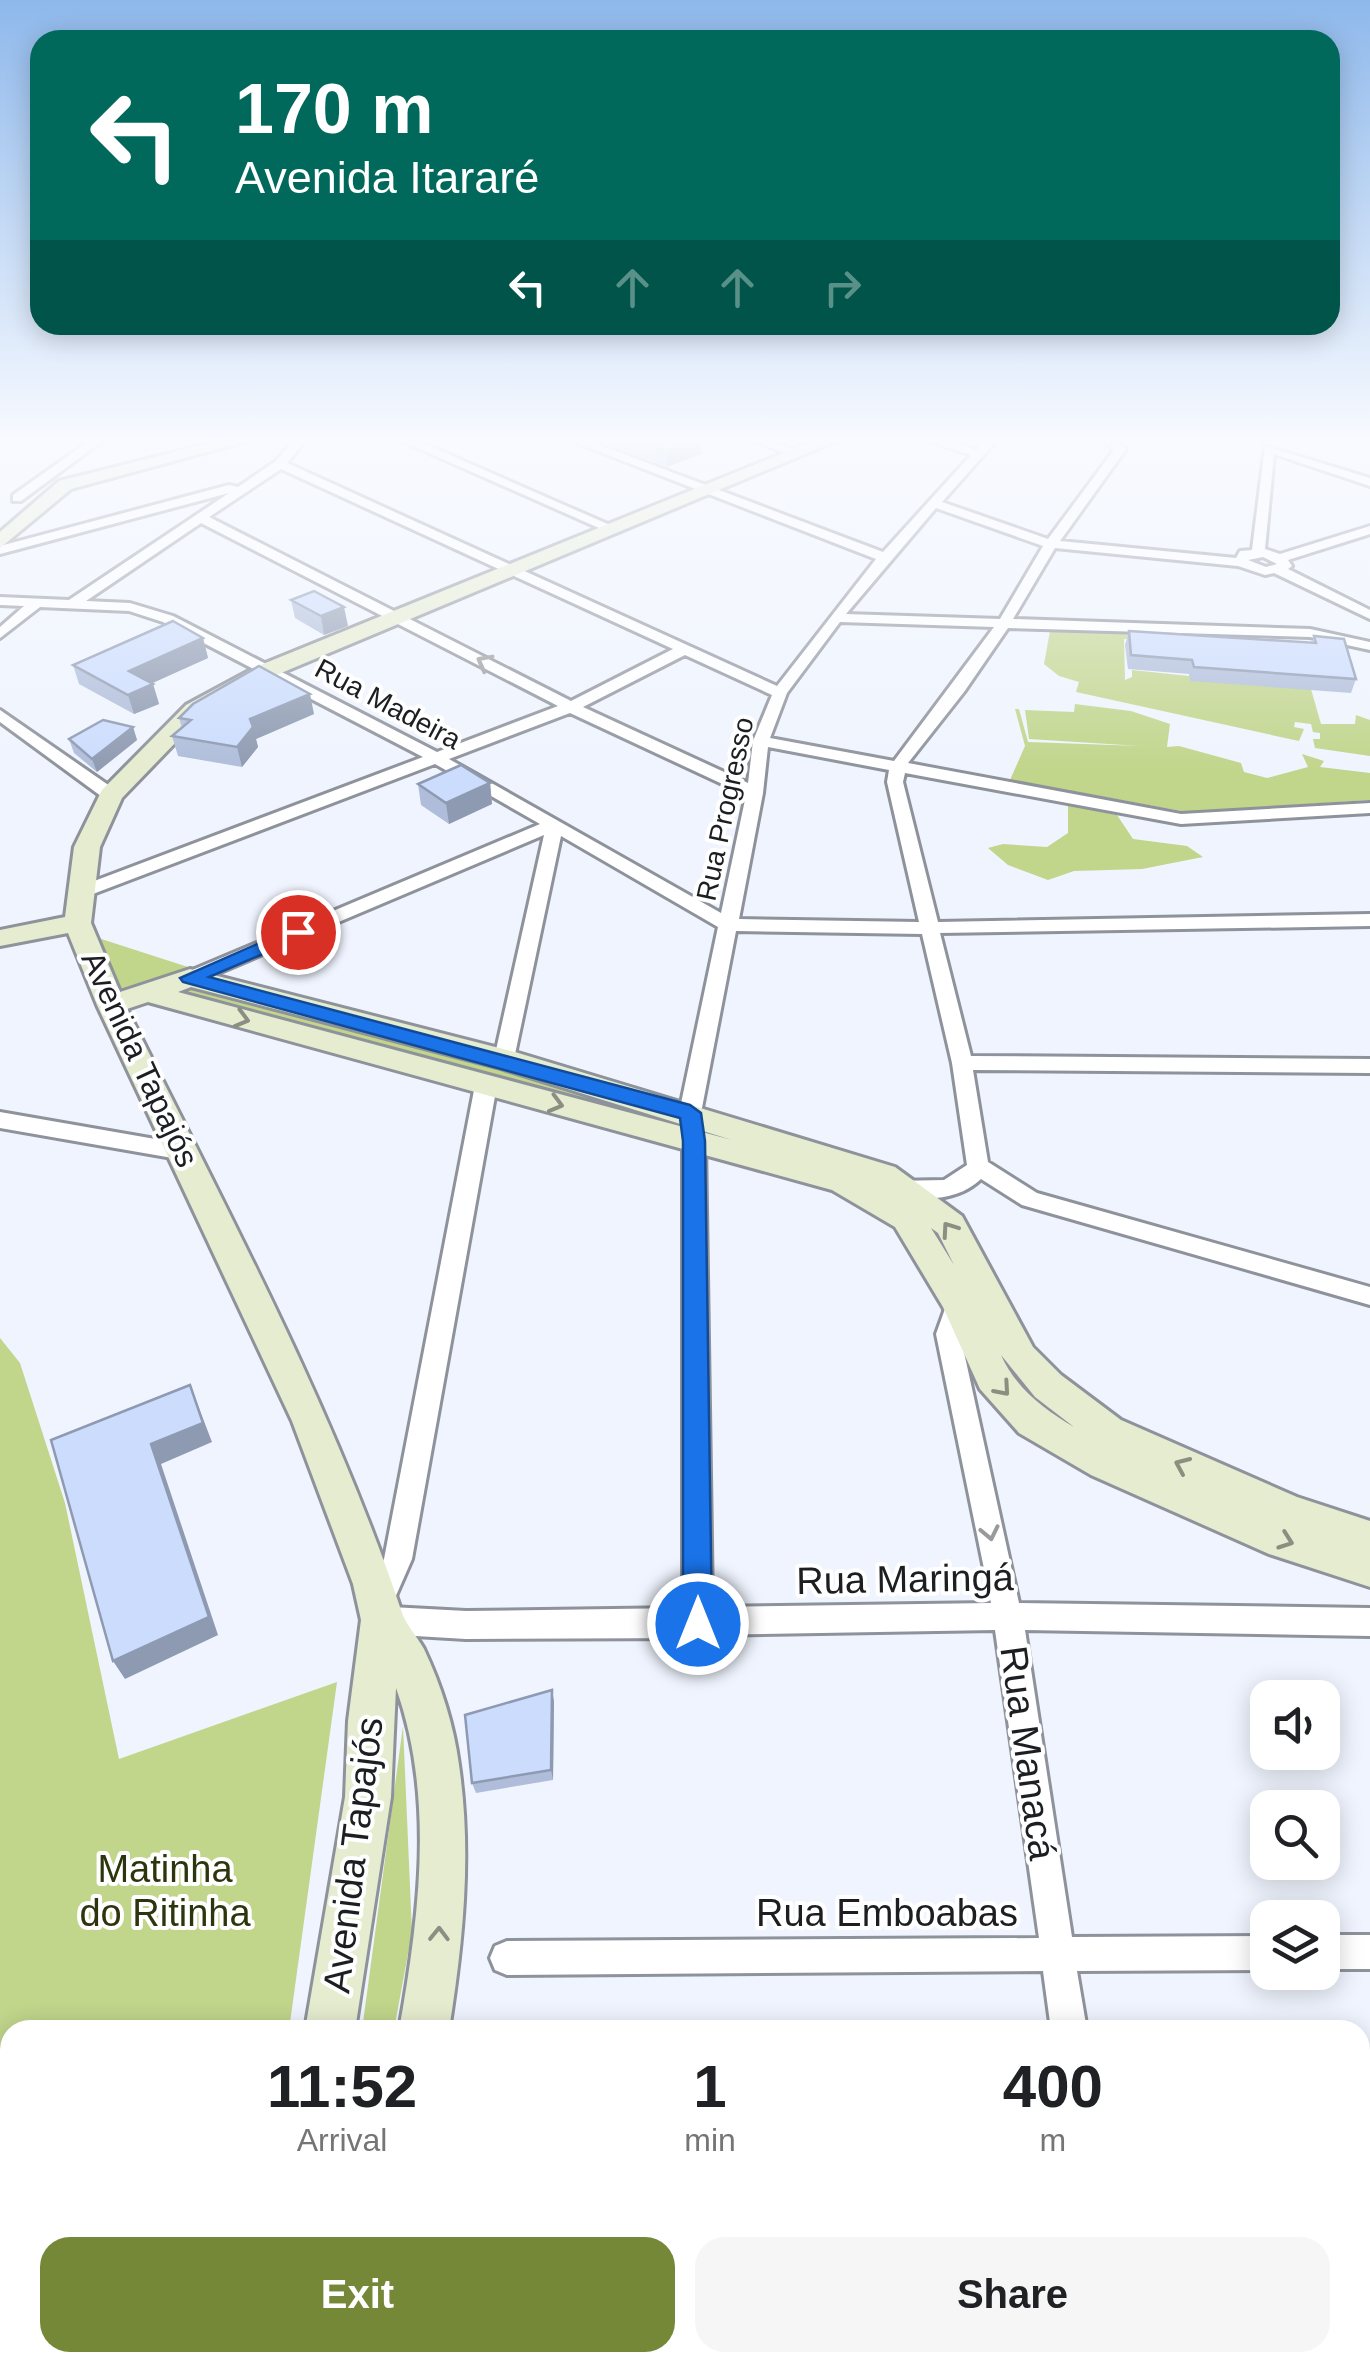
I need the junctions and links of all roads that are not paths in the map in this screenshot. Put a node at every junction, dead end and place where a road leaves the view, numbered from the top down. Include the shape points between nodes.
1 (150, 552) edge
2 (258, 552) edge
3 (468, 552) edge
4 (557, 552) edge
5 (869, 552) edge
6 (892, 552) edge
7 (1047, 552) edge
8 (1131, 552) edge
9 (1258, 552) joint
10 (1313, 552) edge
11 (886, 558) junction
12 (1240, 562) junction
13 (1280, 564) junction
14 (510, 571) junction
15 (0, 601) edge
16 (38, 602) junction
17 (74, 602) junction
18 (1370, 615) edge
19 (397, 616) junction
20 (834, 618) junction
21 (1003, 626) junction
22 (1310, 633) junction
23 (0, 634) edge
24 (1370, 646) edge
25 (683, 650) junction
26 (266, 671) junction
27 (780, 693) junction
28 (570, 707) junction
29 (0, 715) edge
30 (761, 741) junction
31 (432, 756) junction
32 (898, 766) junction
33 (755, 793) junction
34 (110, 795) junction
35 (1370, 808) edge
36 (553, 826) junction
37 (80, 893) junction
38 (1370, 920) edge
39 (0, 921) edge
40 (78, 923) junction
41 (728, 926) junction
42 (47, 928) junction
43 (930, 928) junction
44 (0, 938) edge
45 (190, 978) junction
46 (148, 993) junction
47 (111, 1005) junction
48 (962, 1063) junction
49 (1370, 1066) edge
50 (495, 1072) junction
51 (0, 1120) edge
52 (692, 1127) junction
53 (184, 1152) junction
54 (978, 1166) junction
55 (902, 1187) junction
56 (1370, 1296) edge
57 (977, 1309) junction
58 (1370, 1539) edge
59 (1370, 1568) edge
60 (380, 1611) junction
61 (1008, 1616) junction
62 (1370, 1622) edge
63 (698, 1624) junction
64 (1340, 1952) edge
65 (1370, 1952) edge
66 (1250, 1953) edge
67 (1058, 1954) junction
68 (507, 1958) dead end
69 (332, 2020) edge
70 (426, 2020) edge
71 (1068, 2020) edge

1 - 17 street
2 - 19 street
3 - 14 street
4 - 14 main road, Avenida Tapajós
5 - 11 street
6 - 11 street, Rua Progresso
7 - 21 street
8 - 12 street
9 - 12 street
9 - 13 street
10 - 13 street
11 - 20 street, Rua Progresso
12 - 13 street via 1257,570
13 - 18 street
14 - 19 main road, Avenida Tapajós
14 - 25 street
15 - 16 street, Rua Madeira
16 - 17 street, Rua Madeira
16 - 23 street
17 - 26 street, Rua Madeira via 130,607 168,619
18 - 22 street
19 - 26 main road, Avenida Tapajós
28 -> 19 street
20 - 21 street
20 - 27 street, Rua Progresso
21 - 22 street
21 - 32 street
22 - 24 street
25 - 27 street
25 - 28 street
26 - 31 street, Rua Madeira
26 - 34 main road, Avenida Tapajós via 194,710
27 - 30 street, Rua Progresso
28 - 31 street
28 - 33 street
29 - 34 street
30 - 32 street
30 - 33 street, Rua Progresso
31 - 36 street, Rua Madeira
31 - 37 street
32 - 35 street via 1181,819
32 - 43 street via 895,782
33 - 41 street, Rua Progresso
34 - 37 main road, Avenida Tapajós via 87,848
36 - 41 street, Rua Madeira
36 - 45 street
36 - 50 street
37 - 40 main road, Avenida Tapajós
38 - 43 street
39 - 42 main road
40 - 42 main road
40 - 47 main road, Avenida Tapajós
41 - 43 street
41 - 52 street, Rua Progresso
42 - 44 main road
43 - 48 street
45 - 46 main road
45 - 50 main road
46 - 47 main road
46 -> 50 main road
47 - 53 main road, Avenida Tapajós
48 - 49 street
48 - 54 street
50 - 52 main road
50 - 60 street via 398,1558
51 - 53 street
52 - 55 main road via 884,1175
52 - 57 main road via 842,1181 907,1218
52 - 63 street, Rua Progresso
53 - 60 main road, Avenida Tapajós via 311,1421
54 - 55 street via 949,1187
54 - 56 street via 1030,1199
57 -> 55 main road via 950,1225
58 -> 57 main road via 1288,1512 1108,1431 1048,1386
57 -> 59 main road via 992,1378 1032,1422 1105,1463 1283,1540
57 -> 61 street, Rua Manacá via 948,1334
60 - 63 street, Rua Maringá via 466,1625
60 - 69 main road, Avenida Tapajós via 368,1797
70 -> 60 main road, Avenida Tapajós via 439,1952 441,1791 404,1648
61 - 62 street, Rua Maringá
61 - 63 street, Rua Maringá
61 - 67 street, Rua Manacá
64 - 65 street
66 - 67 street, Rua Emboabas
67 - 68 street, Rua Emboabas
67 - 71 street, Rua Manacá

